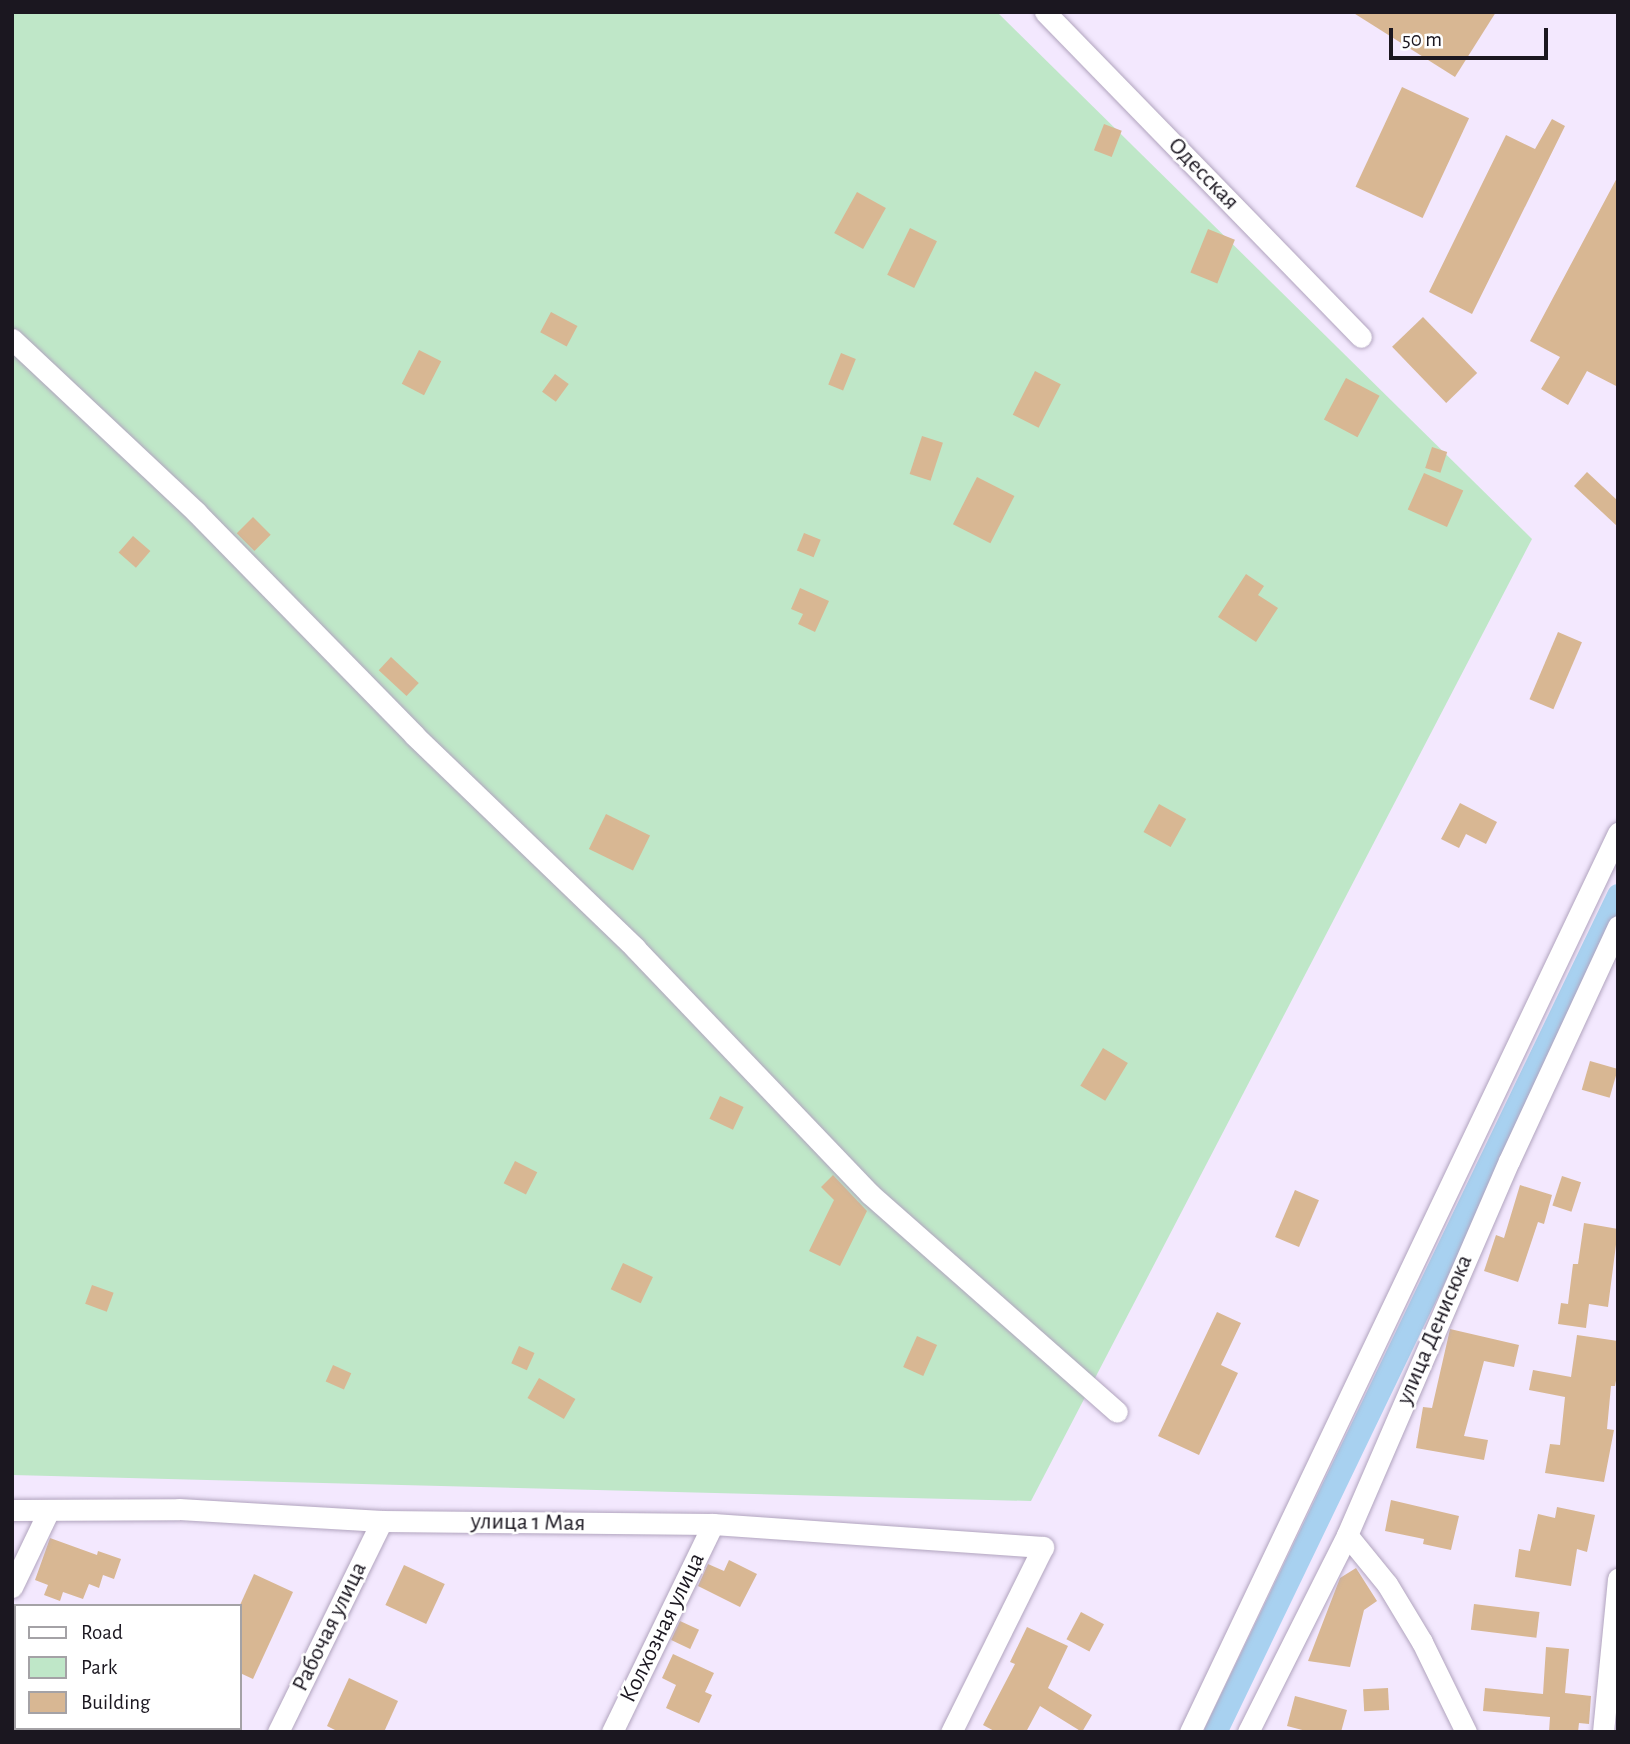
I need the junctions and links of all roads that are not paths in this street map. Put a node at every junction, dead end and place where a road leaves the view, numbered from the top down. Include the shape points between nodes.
1 (1045, 12) edge
2 (1361, 337) dead end
3 (12, 339) edge
4 (1618, 833) edge
5 (1618, 926) edge
6 (1117, 1412) dead end
7 (12, 1510) edge
8 (49, 1510) junction
9 (382, 1521) junction
10 (713, 1524) junction
11 (1347, 1535) junction
12 (1618, 1579) edge
13 (12, 1587) edge
14 (278, 1732) edge
15 (612, 1732) edge
16 (951, 1732) edge
17 (1190, 1732) edge
18 (1248, 1732) edge
19 (1466, 1732) edge
20 (1603, 1732) edge

1 - 2 street, Одесская
3 - 6 street via 196,512 414,735 635,948 870,1194
4 - 17 street
5 - 11 street, улица Денисюка via 1509,1161
7 - 8 street, улица 1 Мая
8 - 9 street, улица 1 Мая via 178,1509
8 - 13 street
9 - 10 street, улица 1 Мая
9 - 14 street, Рабочая улица
10 - 15 street, Колхозная улица
10 - 16 street, улица 1 Мая via 1043,1547
11 - 18 street, улица Денисюка
11 - 19 street via 1387,1584 1422,1642
12 - 20 street

